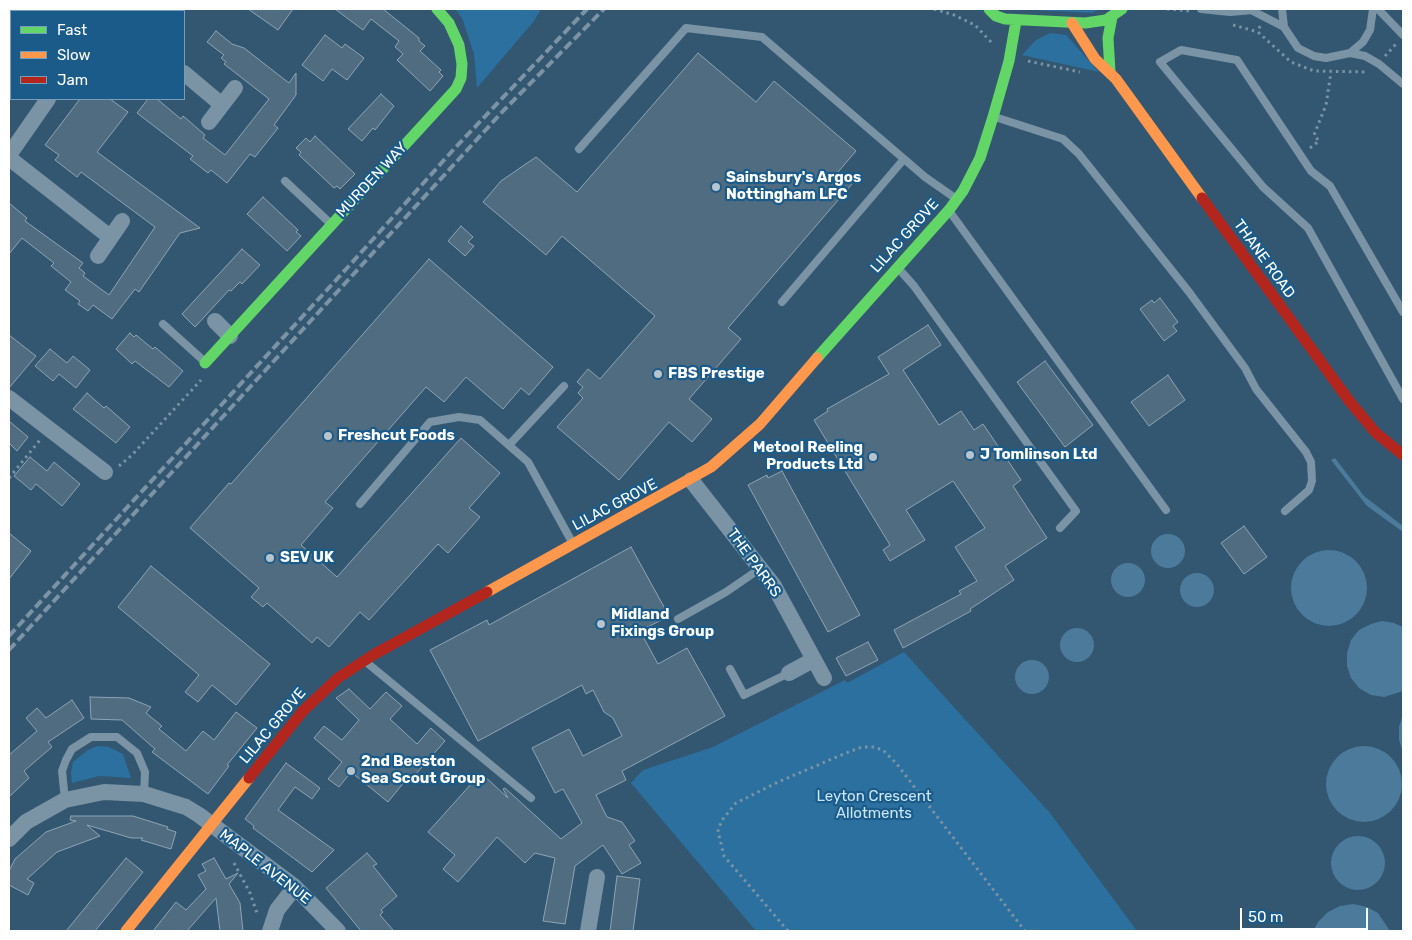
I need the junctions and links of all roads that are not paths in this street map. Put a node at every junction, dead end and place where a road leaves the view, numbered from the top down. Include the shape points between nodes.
1 (437, 9) edge
2 (989, 9) edge
3 (1201, 9) edge
4 (1282, 9) edge
5 (1373, 9) edge
6 (1378, 9) edge
7 (1251, 10) edge
8 (1120, 11) edge
9 (1016, 21) junction
10 (1072, 23) junction
11 (1284, 27) junction
12 (1403, 35) edge
13 (1350, 53) junction
14 (1110, 71) junction
15 (185, 74) edge
16 (1403, 84) edge
17 (235, 88) dead end
18 (47, 100) edge
19 (222, 105) junction
20 (993, 117) junction
21 (209, 122) dead end
22 (579, 149) dead end
23 (9, 156) edge
24 (904, 158) junction
25 (285, 181) dead end
26 (957, 199) junction
27 (949, 210) junction
28 (122, 221) dead end
29 (331, 224) junction
30 (110, 237) junction
31 (98, 256) dead end
32 (896, 266) junction
33 (782, 302) dead end
34 (1403, 312) edge
35 (215, 321) dead end
36 (163, 324) dead end
37 (230, 336) junction
38 (205, 363) joint
39 (564, 386) dead end
40 (9, 398) edge
41 (1403, 399) edge
42 (510, 444) junction
43 (1403, 455) edge
44 (105, 472) road end
45 (691, 480) junction
46 (360, 504) dead end
47 (1166, 510) dead end
48 (1285, 511) dead end
49 (1060, 528) dead end
50 (573, 544) junction
51 (761, 568) junction
52 (678, 619) dead end
53 (364, 660) junction
54 (813, 660) junction
55 (730, 669) dead end
56 (788, 673) joint
57 (824, 678) dead end
58 (144, 794) junction
59 (531, 798) dead end
60 (65, 800) junction
61 (212, 824) junction
62 (9, 839) edge
63 (597, 877) dead end
64 (295, 887) junction
65 (264, 926) edge
66 (126, 931) edge
67 (338, 931) edge
68 (588, 931) edge

1 - 29 street, MURDEN WAY via 450,23 459,45 462,64 456,90
2 - 9 street via 996,16
3 - 7 lane
4 - 11 lane
5 - 13 lane via 1370,30 1363,42
6 - 12 lane
7 - 11 lane
8 - 10 street via 1097,22
8 - 14 street via 1108,38
9 - 10 street
9 - 20 street, LILAC GROVE via 1009,61
10 - 14 street, THANE ROAD via 1095,59
11 - 13 lane via 1298,48 1314,56 1326,58
13 - 16 lane via 1365,56 1379,64
14 - 43 street, THANE ROAD via 1350,402 1376,433
15 - 19 street
17 - 19 street
18 - 23 street
19 - 21 street
20 - 26 street, LILAC GROVE via 980,158
20 - 48 lane via 1063,139 1079,154 1246,368 1256,390 1311,462 1309,490
22 - 24 lane via 686,28 762,37
23 - 30 street
24 - 26 lane
24 - 33 lane
25 - 29 lane
26 - 27 street, LILAC GROVE
27 - 32 street, LILAC GROVE
27 - 47 lane
28 - 30 street
29 - 37 street, MURDEN WAY
30 - 31 street
32 - 45 street, LILAC GROVE via 760,424
32 - 49 lane via 914,286 1076,510
34 - 41 lane via 1330,186 1311,171 1237,60 1181,50 1160,62 1263,187 1308,228
35 - 37 street
36 - 38 lane
37 - 38 street, MURDEN WAY
39 - 42 lane
40 - 44 street
42 - 46 lane via 480,420 459,417 430,422
42 - 50 lane via 528,462
45 - 50 street, LILAC GROVE
45 - 51 street, THE PARRS
50 - 53 street, LILAC GROVE
51 - 52 lane
51 - 54 street, THE PARRS
53 - 59 lane
53 - 61 street, LILAC GROVE via 338,678 303,711
54 - 56 street
54 - 57 street, THE PARRS
55 - 56 lane via 744,695
58 - 60 street, MAPLE AVENUE via 104,792
58 - 60 lane via 145,772 137,753 117,737 91,736 72,749 66,760 62,771
58 - 61 street, MAPLE AVENUE via 186,808
60 - 62 street, MAPLE AVENUE via 26,822
61 - 64 street, MAPLE AVENUE
61 - 66 street, LILAC GROVE
63 - 68 street
64 - 65 street via 271,923
64 - 67 street, MAPLE AVENUE

